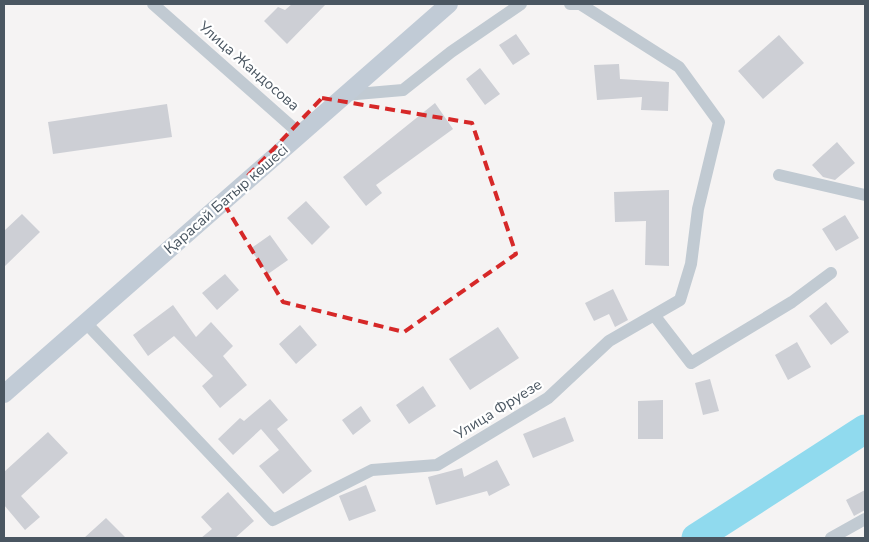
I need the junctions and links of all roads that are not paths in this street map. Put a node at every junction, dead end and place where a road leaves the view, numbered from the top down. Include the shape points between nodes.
1 (153, 4) edge
2 (449, 4) edge
3 (521, 4) edge
4 (570, 4) edge
5 (345, 95) junction
6 (300, 134) junction
7 (779, 175) dead end
8 (865, 195) edge
9 (830, 274) dead end
10 (654, 315) junction
11 (85, 322) junction
12 (4, 394) edge
13 (865, 519) edge
14 (831, 538) edge

1 - 6 street, Улица Жандосова
2 - 5 main road, Қарасай Батыр көшесі
3 - 5 street via 403,90
4 - 10 street, Улица Фруезе via 580,4 679,67 718,122 680,300
5 - 6 main road, Қарасай Батыр көшесі
6 - 11 main road, Қарасай Батыр көшесі
7 - 8 street
9 - 10 street via 792,302 691,363
10 - 11 street, Улица Фруезе via 608,341 548,398 437,465 372,470 272,520
11 - 12 main road, Қарасай Батыр көшесі
13 - 14 street

